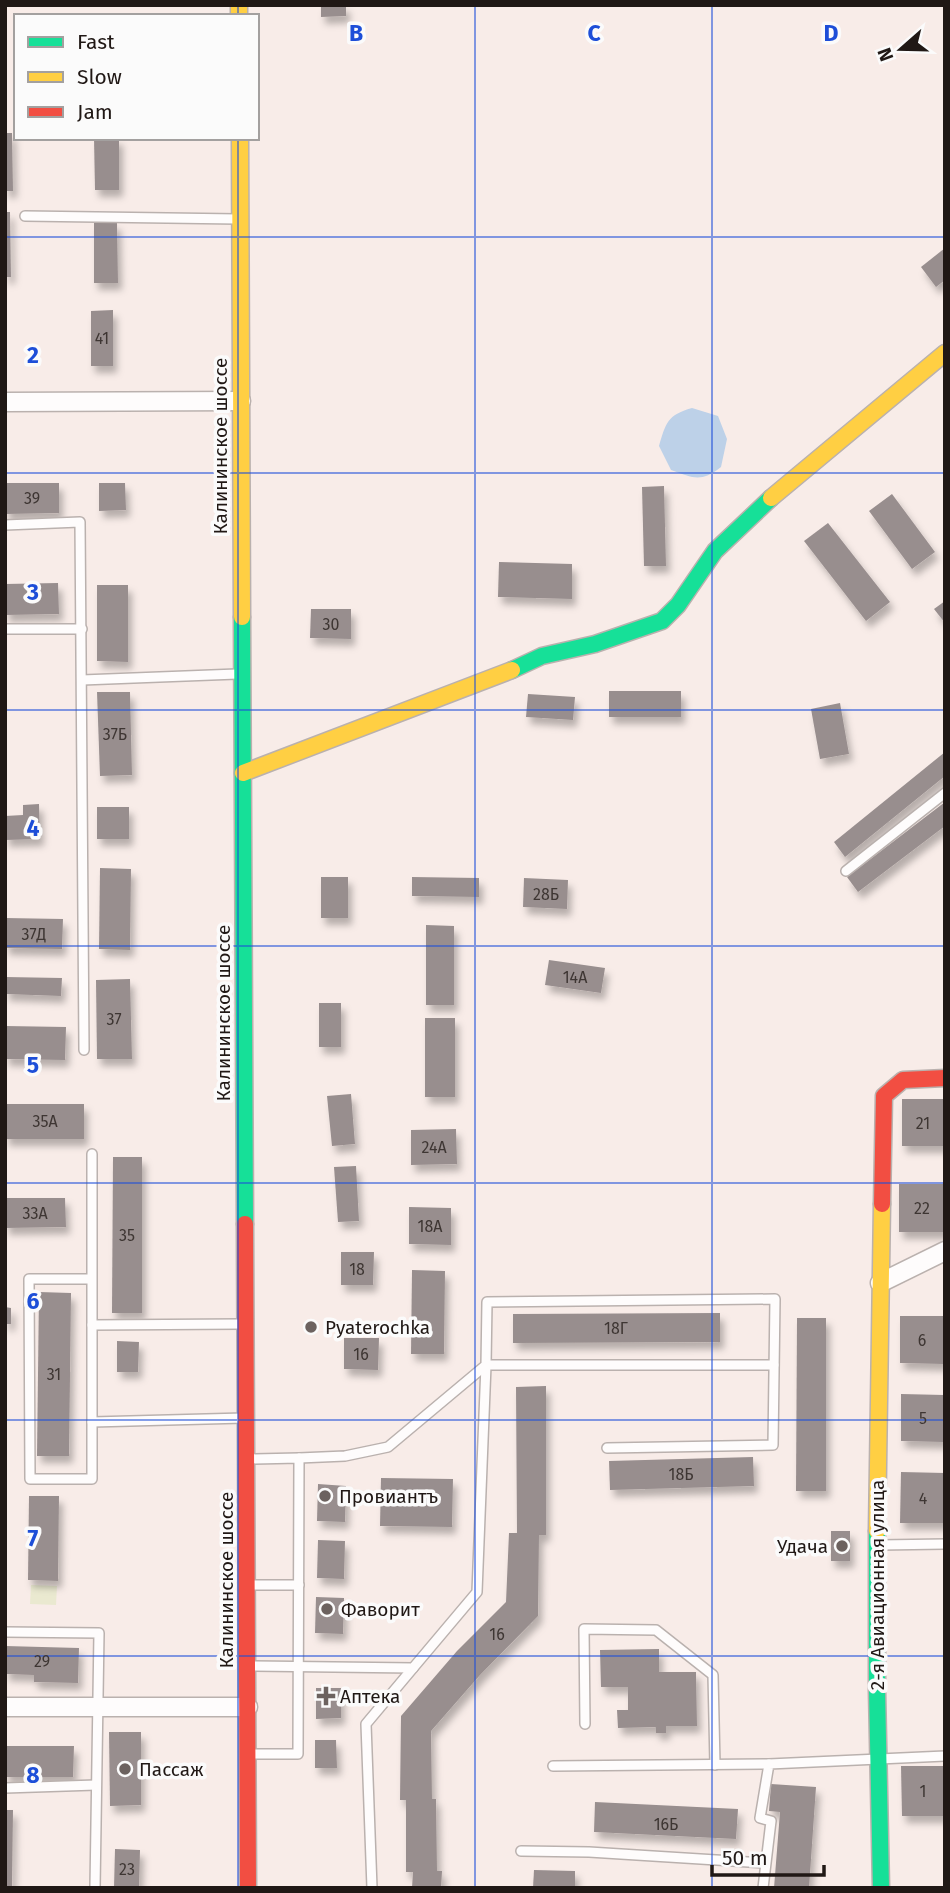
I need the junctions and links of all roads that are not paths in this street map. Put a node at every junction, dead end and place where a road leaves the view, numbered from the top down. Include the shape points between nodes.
1 (240, 140) edge
2 (25, 216) dead end
3 (240, 219) junction
4 (945, 353) edge
5 (241, 401) junction
6 (5, 402) edge
7 (5, 525) edge
8 (5, 629) edge
9 (82, 629) junction
10 (243, 674) junction
11 (82, 680) junction
12 (243, 773) junction
13 (945, 793) edge
14 (846, 870) dead end
15 (84, 1050) dead end
16 (945, 1078) edge
17 (92, 1154) dead end
18 (945, 1251) edge
19 (92, 1279) junction
20 (880, 1283) junction
21 (246, 1324) junction
22 (92, 1325) junction
23 (486, 1365) junction
24 (774, 1365) junction
25 (246, 1418) junction
26 (92, 1422) junction
27 (607, 1448) dead end
28 (299, 1458) junction
29 (247, 1459) junction
30 (945, 1544) edge
31 (876, 1545) junction
32 (247, 1585) junction
33 (299, 1585) junction
34 (5, 1632) edge
35 (247, 1666) junction
36 (298, 1667) junction
37 (413, 1668) junction
38 (5, 1707) edge
39 (97, 1707) junction
40 (247, 1707) junction
41 (585, 1724) dead end
42 (248, 1755) junction
43 (945, 1756) edge
44 (877, 1758) junction
45 (769, 1764) junction
46 (715, 1765) junction
47 (552, 1766) dead end
48 (96, 1785) junction
49 (5, 1788) edge
50 (521, 1851) dead end
51 (765, 1863) junction
52 (95, 1888) edge
53 (248, 1888) edge
54 (372, 1888) edge
55 (763, 1888) edge
56 (881, 1888) edge

1 - 3 main road, Калининское шоссе
2 - 3 lane
3 - 5 main road, Калининское шоссе
4 - 12 main road via 715,551 662,621 542,656
5 - 6 street
5 - 10 main road, Калининское шоссе
7 - 9 lane via 80,522
8 - 9 lane
9 - 11 lane
10 - 11 lane
10 - 12 main road, Калининское шоссе
11 - 15 lane
12 - 21 main road, Калининское шоссе
13 - 14 lane
16 - 20 main road, 2-я Авиационная улица via 902,1080 884,1096
17 - 19 lane
18 - 20 street
19 - 22 lane
19 - 26 lane via 29,1279 30,1479 92,1479
20 - 31 main road, 2-я Авиационная улица
21 - 22 lane
21 - 25 main road, Калининское шоссе
22 - 26 lane
23 - 24 lane
23 - 24 lane via 487,1303 775,1299
23 - 28 lane via 388,1447 345,1456
23 - 37 lane via 477,1592
24 - 27 lane via 773,1444
25 - 26 lane
25 - 29 main road, Калининское шоссе
28 - 29 lane
28 - 33 lane
29 - 32 main road, Калининское шоссе
30 - 31 lane
31 - 44 main road, 2-я Авиационная улица
32 - 33 lane
32 - 35 main road, Калининское шоссе
33 - 36 lane
34 - 39 lane via 99,1633
35 - 36 lane
35 - 40 main road, Калининское шоссе
36 - 37 lane
36 - 42 lane via 298,1754
37 - 54 lane via 366,1724
38 - 39 street
39 - 40 street
39 - 48 lane
40 - 42 main road, Калининское шоссе
41 - 46 lane via 584,1629 656,1630 713,1675
42 - 53 main road, Калининское шоссе
43 - 44 lane
44 - 45 lane
44 - 56 main road, 2-я Авиационная улица
45 - 46 lane
45 - 51 lane via 760,1818 771,1822
46 - 47 lane
48 - 49 lane
48 - 52 lane
50 - 51 lane
51 - 55 lane

